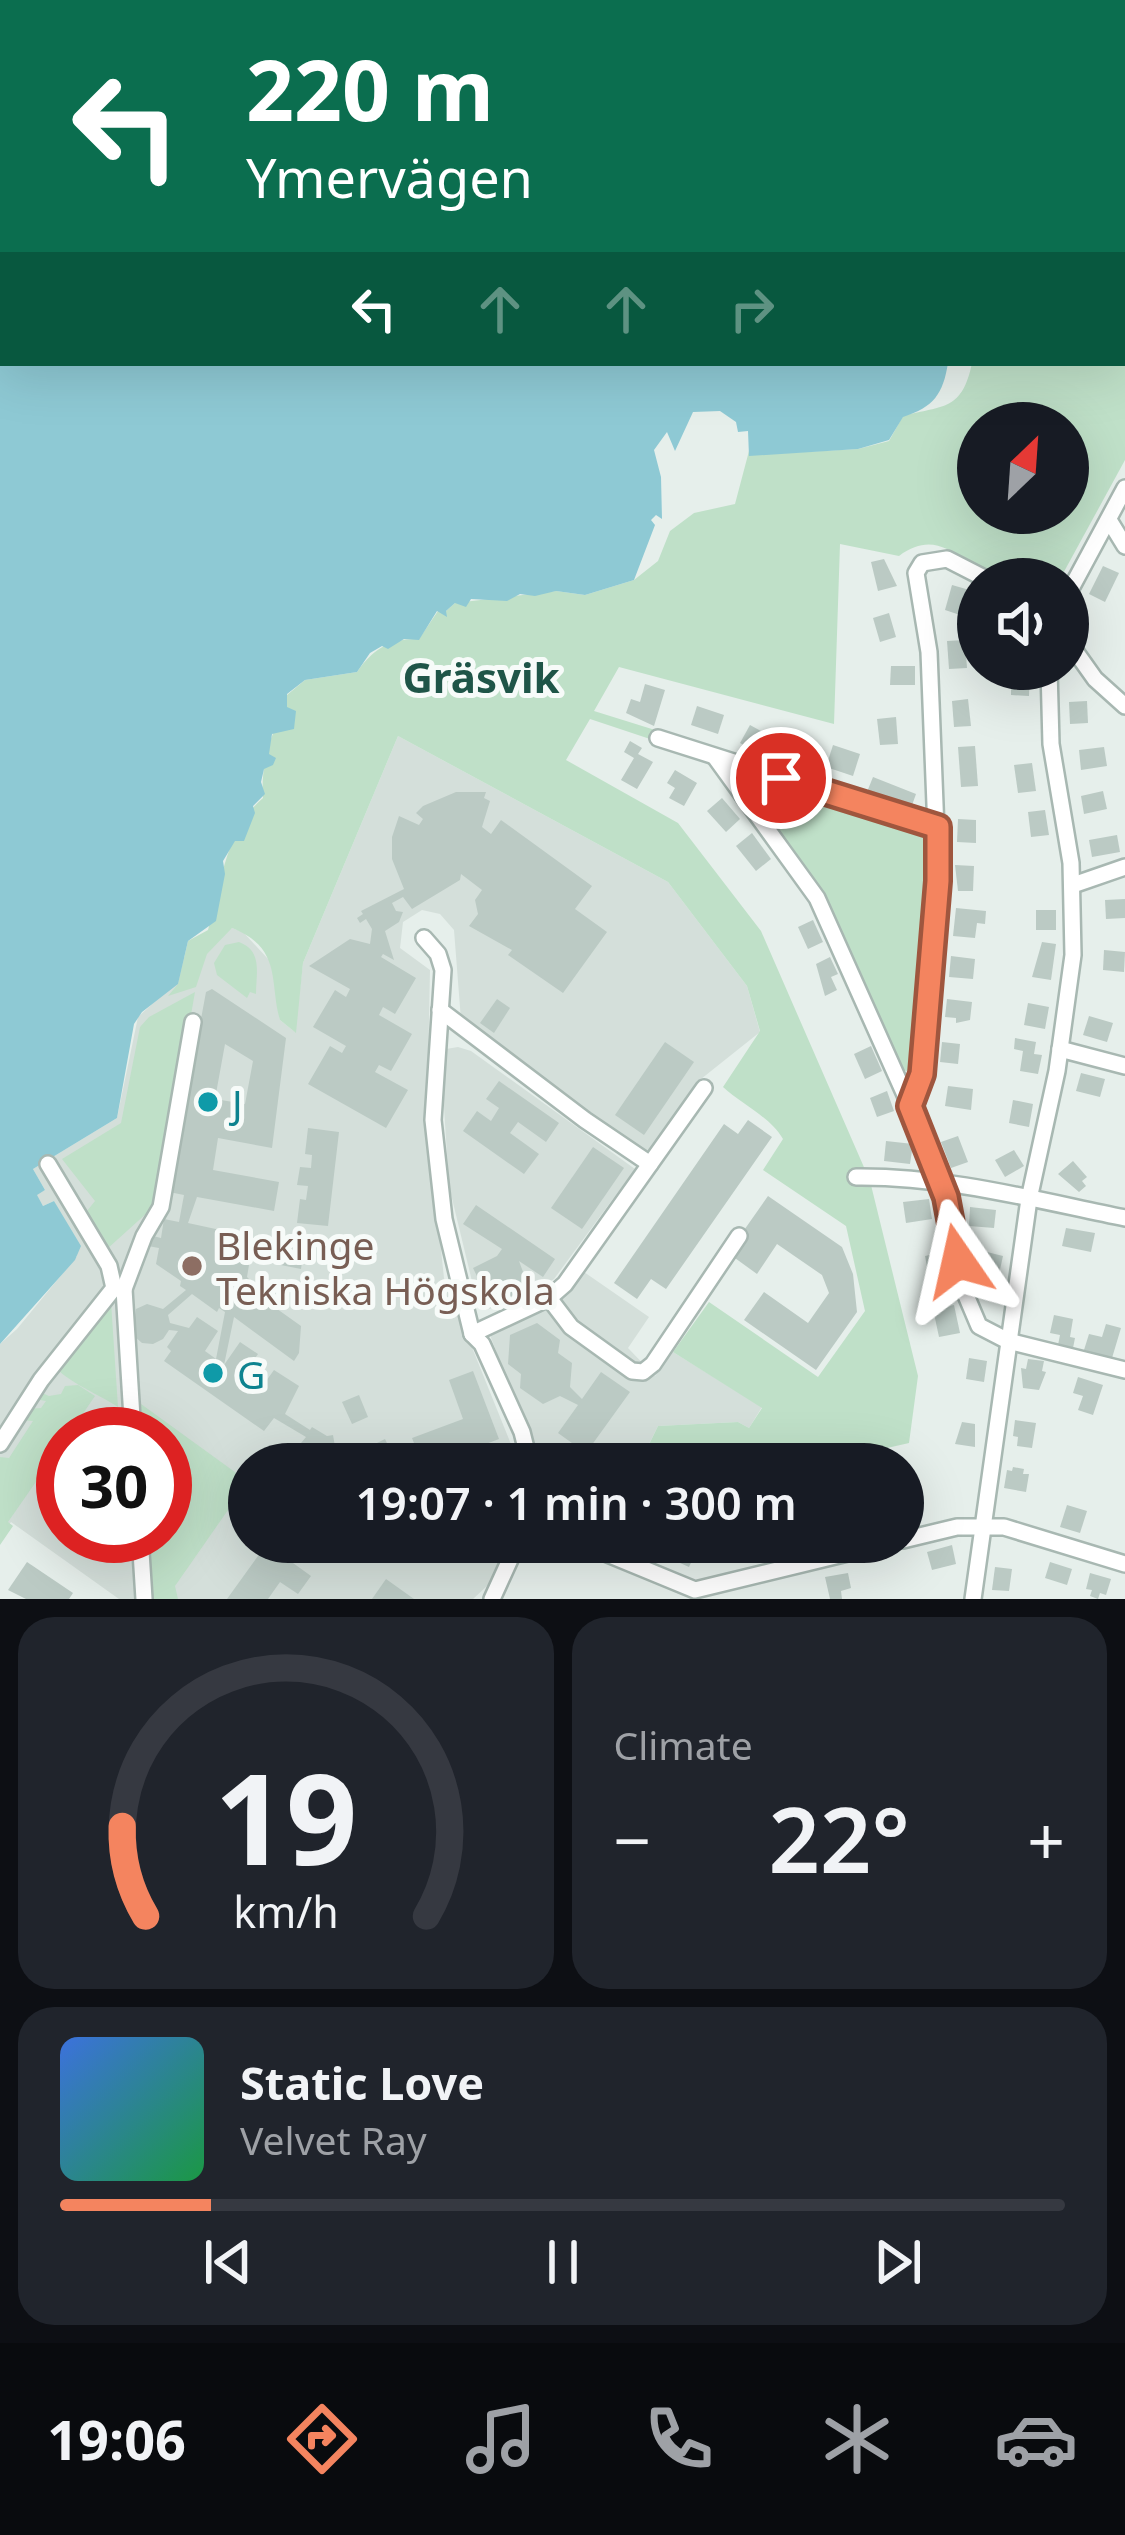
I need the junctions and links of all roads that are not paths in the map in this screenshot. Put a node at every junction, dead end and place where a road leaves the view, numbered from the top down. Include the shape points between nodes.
1 (1125, 488) edge
2 (1108, 520) junction
3 (1125, 546) edge
4 (1087, 558) edge
5 (957, 564) edge
6 (1089, 671) edge
7 (1049, 690) edge
8 (1125, 706) edge
9 (658, 738) dead end
10 (716, 757) junction
11 (938, 827) junction
12 (1125, 867) edge
13 (1073, 885) junction
14 (424, 938) dead end
15 (440, 1010) junction
16 (194, 1022) dead end
17 (1060, 1049) junction
18 (1125, 1066) edge
19 (704, 1088) dead end
20 (910, 1106) junction
21 (47, 1164) dead end
22 (650, 1164) junction
23 (856, 1177) dead end
24 (940, 1182) junction
25 (1029, 1199) junction
26 (1125, 1217) edge
27 (739, 1236) dead end
28 (119, 1288) junction
29 (549, 1298) junction
30 (472, 1334) junction
31 (1008, 1341) junction
32 (1125, 1370) edge
33 (131, 1407) edge
34 (525, 1443) edge
35 (0, 1444) edge
36 (983, 1525) junction
37 (924, 1536) edge
38 (142, 1563) edge
39 (508, 1563) edge
40 (626, 1563) edge
41 (813, 1563) edge
42 (1125, 1564) edge
43 (694, 1594) edge
44 (144, 1599) edge
45 (492, 1599) edge
46 (973, 1599) edge

1 - 2 street
2 - 3 street
2 - 4 street
5 - 11 street via 922,563 916,573 929,652
6 - 8 street
7 - 13 street
9 - 10 street
10 - 11 street
10 - 20 street via 817,898
11 - 20 street via 922,1074
12 - 13 street
13 - 17 street
14 - 15 street via 443,970
15 - 22 street
15 - 30 street via 433,1120 444,1219
16 - 28 street via 161,1207
17 - 18 street
17 - 25 street
19 - 22 street
20 - 24 street
21 - 28 street
22 - 29 street
23 - 24 street
24 - 25 street
24 - 31 street via 979,1327
25 - 26 street
25 - 31 street
27 - 29 street via 643,1372 571,1327
28 - 33 street
28 - 35 street via 41,1380
29 - 30 street
30 - 34 street
31 - 32 street
31 - 36 street
36 - 37 street
36 - 42 street
36 - 46 street
38 - 44 street
39 - 45 street
40 - 43 street
41 - 43 street

